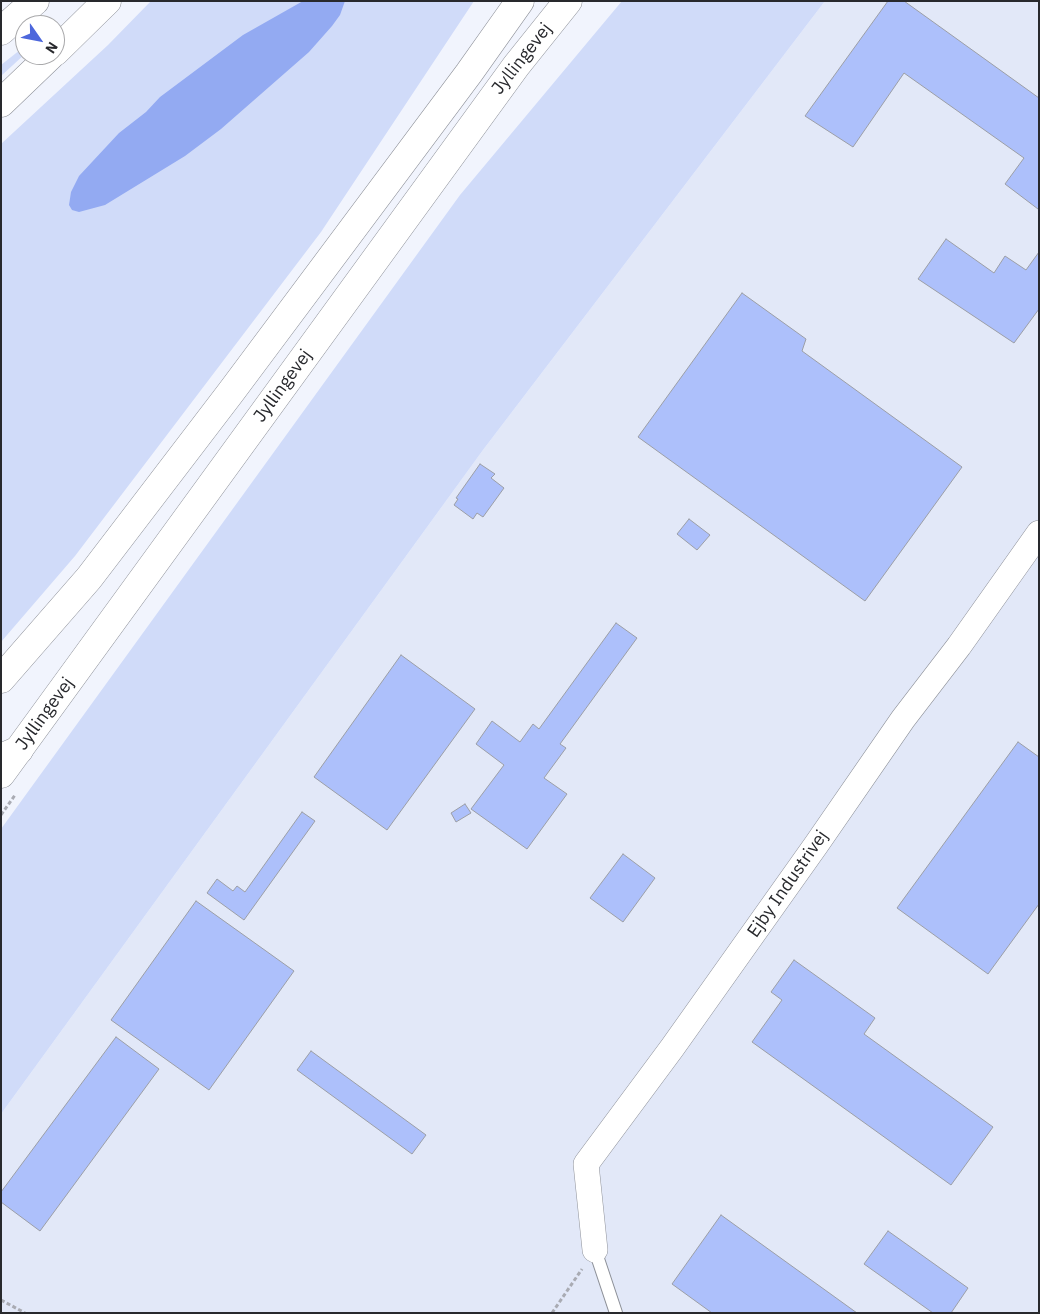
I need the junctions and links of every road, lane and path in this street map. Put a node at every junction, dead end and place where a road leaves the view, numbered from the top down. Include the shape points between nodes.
1 (35, 1) edge
2 (107, 1) edge
3 (520, 1) edge
4 (554, 1) edge
5 (568, 1) edge
6 (1, 31) edge
7 (65, 42) edge
8 (527, 51) junction
9 (42, 65) edge
10 (1, 104) edge
11 (1039, 533) edge
12 (1, 678) edge
13 (10, 754) edge
14 (1, 774) edge
15 (595, 1250) junction
16 (1, 1300) edge
17 (25, 1313) edge
18 (552, 1313) edge
19 (616, 1313) edge

1 - 6 main road
2 - 7 main road
3 - 12 main road, Jyllingevej via 202,431 89,578
4 - 8 main road
5 - 8 main road, Jyllingevej
8 - 13 main road, Jyllingevej
9 - 10 main road
11 - 15 street, Ejby Industrivej via 586,1164
13 - 14 main road, Jyllingevej
15 - 18 path
15 - 19 lane
16 - 17 path

